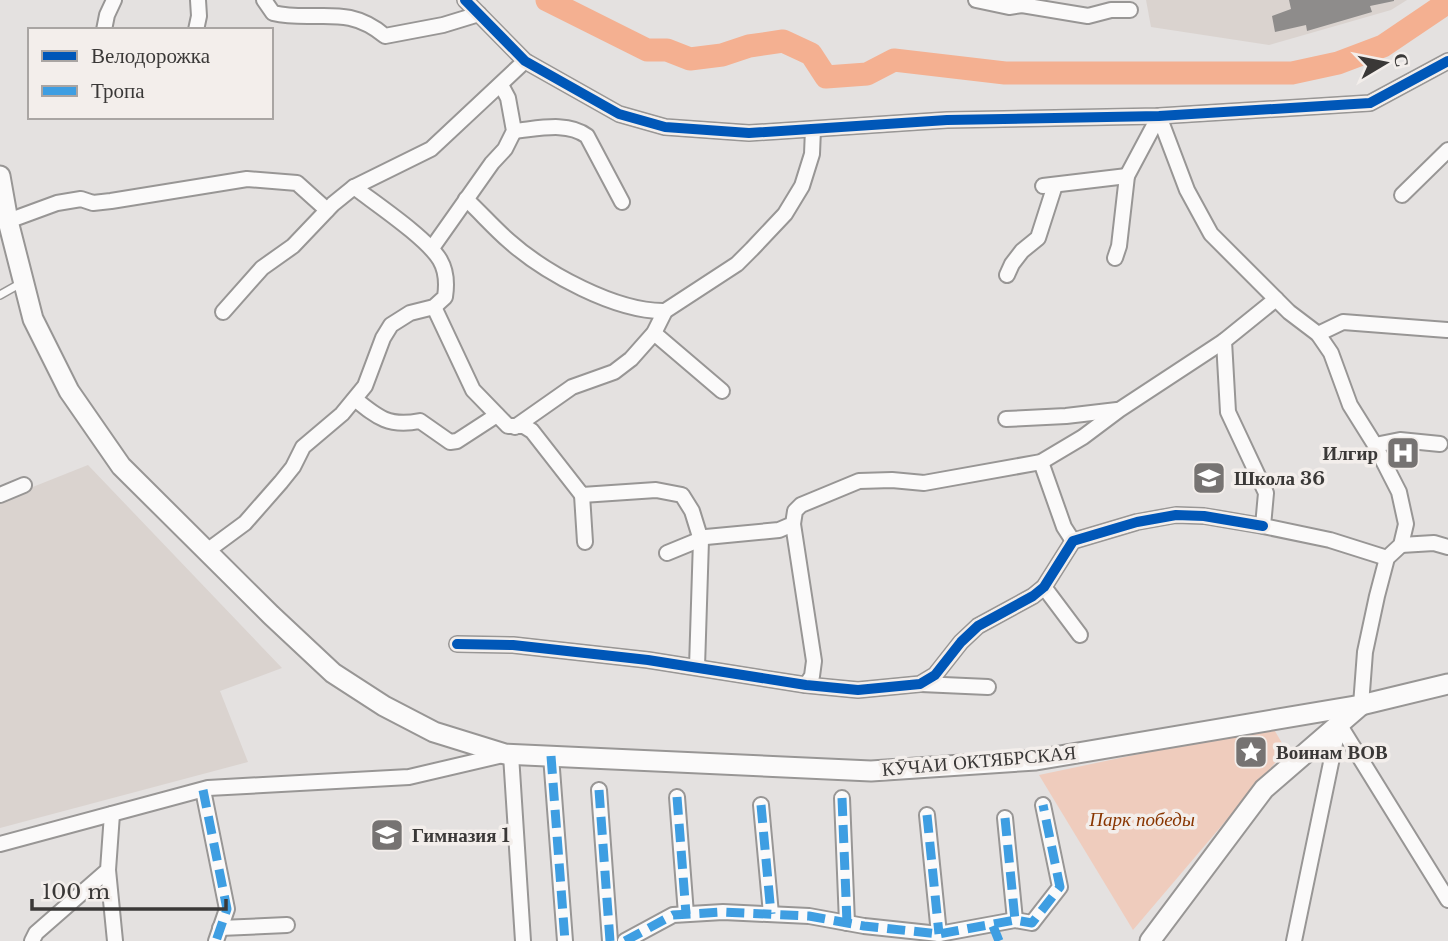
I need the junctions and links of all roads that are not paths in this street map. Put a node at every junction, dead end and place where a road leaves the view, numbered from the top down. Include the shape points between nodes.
1 (114, 0) edge
2 (198, 0) edge
3 (264, 0) edge
4 (465, 0) edge
5 (976, 0) edge
6 (1022, 3) edge
7 (1130, 10) dead end
8 (479, 14) junction
9 (104, 28) edge
10 (196, 28) edge
11 (526, 61) junction
12 (1448, 61) edge
13 (501, 85) junction
14 (1159, 116) junction
15 (813, 129) junction
16 (514, 131) junction
17 (1448, 150) edge
18 (0, 176) edge
19 (1127, 177) junction
20 (354, 187) junction
21 (1402, 195) dead end
22 (466, 200) junction
23 (622, 202) dead end
24 (327, 210) junction
25 (8, 220) junction
26 (432, 248) junction
27 (1115, 258) dead end
28 (1007, 275) dead end
29 (24, 282) junction
30 (0, 295) edge
31 (1276, 299) junction
32 (434, 307) junction
33 (664, 311) junction
34 (223, 312) dead end
35 (1447, 330) edge
36 (654, 333) junction
37 (1318, 334) junction
38 (1224, 341) junction
39 (722, 391) dead end
40 (355, 399) junction
41 (1119, 410) junction
42 (497, 415) junction
43 (1006, 419) dead end
44 (515, 427) junction
45 (1440, 444) dead end
46 (1376, 445) junction
47 (1041, 461) junction
48 (24, 485) dead end
49 (0, 495) edge
50 (582, 495) junction
51 (793, 524) junction
52 (1263, 526) junction
53 (701, 540) junction
54 (1073, 541) junction
55 (584, 542) dead end
56 (1401, 545) junction
57 (1448, 547) edge
58 (207, 551) junction
59 (667, 553) dead end
60 (1387, 558) junction
61 (1044, 587) junction
62 (1080, 635) dead end
63 (457, 644) dead end
64 (697, 667) junction
65 (920, 684) junction
66 (1448, 684) edge
67 (806, 685) junction
68 (988, 687) dead end
69 (1361, 705) junction
70 (1339, 724) junction
71 (508, 754) junction
72 (551, 756) junction
73 (203, 790) junction
74 (599, 790) dead end
75 (677, 797) dead end
76 (842, 798) dead end
77 (761, 805) dead end
78 (1043, 805) dead end
79 (113, 814) junction
80 (928, 816) dead end
81 (1005, 818) dead end
82 (0, 844) edge
83 (108, 870) junction
84 (1448, 900) edge
85 (686, 914) junction
86 (771, 914) junction
87 (1015, 920) junction
88 (847, 923) junction
89 (287, 925) dead end
90 (993, 926) junction
91 (885, 928) junction
92 (939, 934) junction
93 (218, 935) edge
94 (32, 941) edge
95 (115, 941) edge
96 (523, 941) edge
97 (565, 941) edge
98 (610, 941) edge
99 (625, 941) edge
100 (895, 941) edge
101 (999, 941) edge
102 (1150, 941) edge
103 (1294, 941) edge

1 - 9 street
2 - 10 street
3 - 8 street via 273,13 358,18 385,36
4 - 8 street
5 - 6 street via 1009,7
6 - 7 street via 1088,16
8 - 11 street
11 - 13 street
11 - 15 street via 619,114 664,127 750,133
12 - 14 street via 1370,103
13 - 16 street
13 - 20 street via 431,149
14 - 15 street via 947,120
14 - 19 street
14 - 31 street via 1187,190 1211,234
15 - 33 street via 813,154 802,186 785,214 737,264
16 - 22 street
16 - 23 street via 578,129 587,136
17 - 21 street
18 - 25 main road, КӮЧАИ ОКТЯБРСКАЯ
19 - 27 street
19 - 28 street via 1049,186 1038,238 1022,251
20 - 24 street
20 - 26 street
22 - 26 street
22 - 33 street via 511,243 580,286 612,302
24 - 25 street via 297,183 247,179 111,201 57,203
24 - 34 street via 293,246 262,268
25 - 29 main road, КӮЧАИ ОКТЯБРСКАЯ
26 - 32 street via 447,281 445,297
29 - 30 lane
29 - 58 main road, КӮЧАИ ОКТЯБРСКАЯ via 33,319 69,391 121,466
31 - 37 street
31 - 38 street
32 - 40 street via 410,313 391,325
32 - 42 street via 473,390
33 - 36 street
35 - 37 street via 1343,322
36 - 39 street
36 - 44 street via 614,372 572,387
37 - 46 street via 1331,353 1350,405
38 - 41 street
38 - 52 street via 1228,412 1266,493
40 - 42 street via 393,424 420,421 450,442
40 - 58 street via 303,447 293,467 245,523
41 - 43 street
41 - 47 street
42 - 44 street
44 - 50 street via 532,431
45 - 46 street via 1400,440
46 - 56 street via 1399,492 1406,524
47 - 51 street via 924,483 859,481 801,505
47 - 54 street
48 - 49 street
50 - 53 street via 656,490 682,495
50 - 55 street
51 - 53 street via 779,530
51 - 67 street via 814,661
52 - 54 street via 1176,515
52 - 60 street
53 - 59 street
53 - 64 street
54 - 61 street
56 - 57 street
56 - 60 street
58 - 71 main road, КӮЧАИ ОКТЯБРСКАЯ via 333,673 434,732
60 - 69 street via 1365,652
61 - 62 street
61 - 65 street via 978,626 935,675
63 - 64 street via 526,646
64 - 67 street
65 - 67 street via 858,690
65 - 68 street
66 - 69 main road, КӮЧАИ ОКТЯБРСКАЯ
69 - 70 main road
69 - 72 main road, КӮЧАИ ОКТЯБРСКАЯ via 1036,760 871,771
70 - 84 street
70 - 102 main road via 1264,789
70 - 103 street
71 - 72 main road, КӮЧАИ ОКТЯБРСКАЯ
71 - 73 street via 410,776
71 - 96 street
72 - 97 street
73 - 79 street
73 - 93 street via 227,909
74 - 98 street
75 - 85 street
76 - 88 street
77 - 86 street
78 - 87 street via 1060,887 1032,923
79 - 82 street
79 - 83 street
80 - 92 street
81 - 87 street
83 - 94 street
83 - 95 street
85 - 86 street
85 - 99 street via 673,915
86 - 88 street
87 - 90 street
88 - 91 street
89 - 93 street
90 - 92 street
90 - 101 street
91 - 92 street
91 - 100 street

